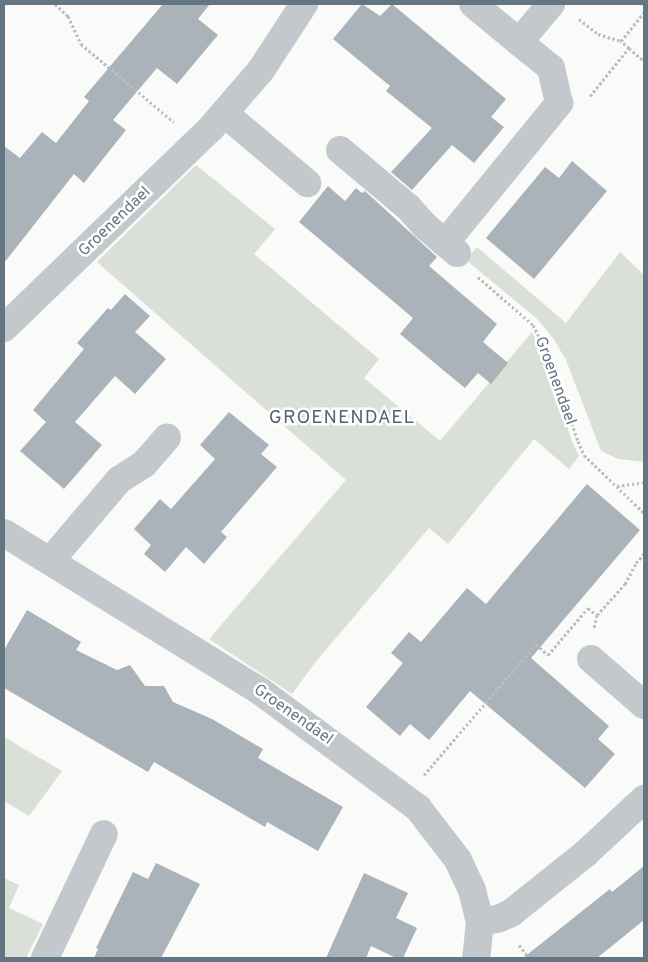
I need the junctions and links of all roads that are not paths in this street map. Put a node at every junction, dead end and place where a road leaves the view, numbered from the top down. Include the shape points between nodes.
1 (304, 4) edge
2 (473, 4) edge
3 (551, 4) edge
4 (519, 42) junction
5 (224, 113) junction
6 (340, 150) dead end
7 (306, 183) dead end
8 (4, 328) edge
9 (171, 437) dead end
10 (4, 533) edge
11 (50, 561) junction
12 (592, 646) road end
13 (644, 705) edge
14 (644, 799) edge
15 (104, 834) dead end
16 (480, 922) junction
17 (45, 958) edge
18 (476, 958) edge

1 - 5 street, Groenendael via 261,70
2 - 4 street
3 - 4 street
4 - 6 street via 551,68 559,103 457,256 408,207
5 - 7 street
5 - 8 street, Groenendael
9 - 11 street via 143,465 119,480
10 - 11 street, Groenendael
11 - 16 street, Groenendael via 260,691 404,796 430,822 458,860 472,890
12 - 13 street
14 - 16 street via 586,854 519,907 500,918
15 - 17 street
16 - 18 street, Groenendael

